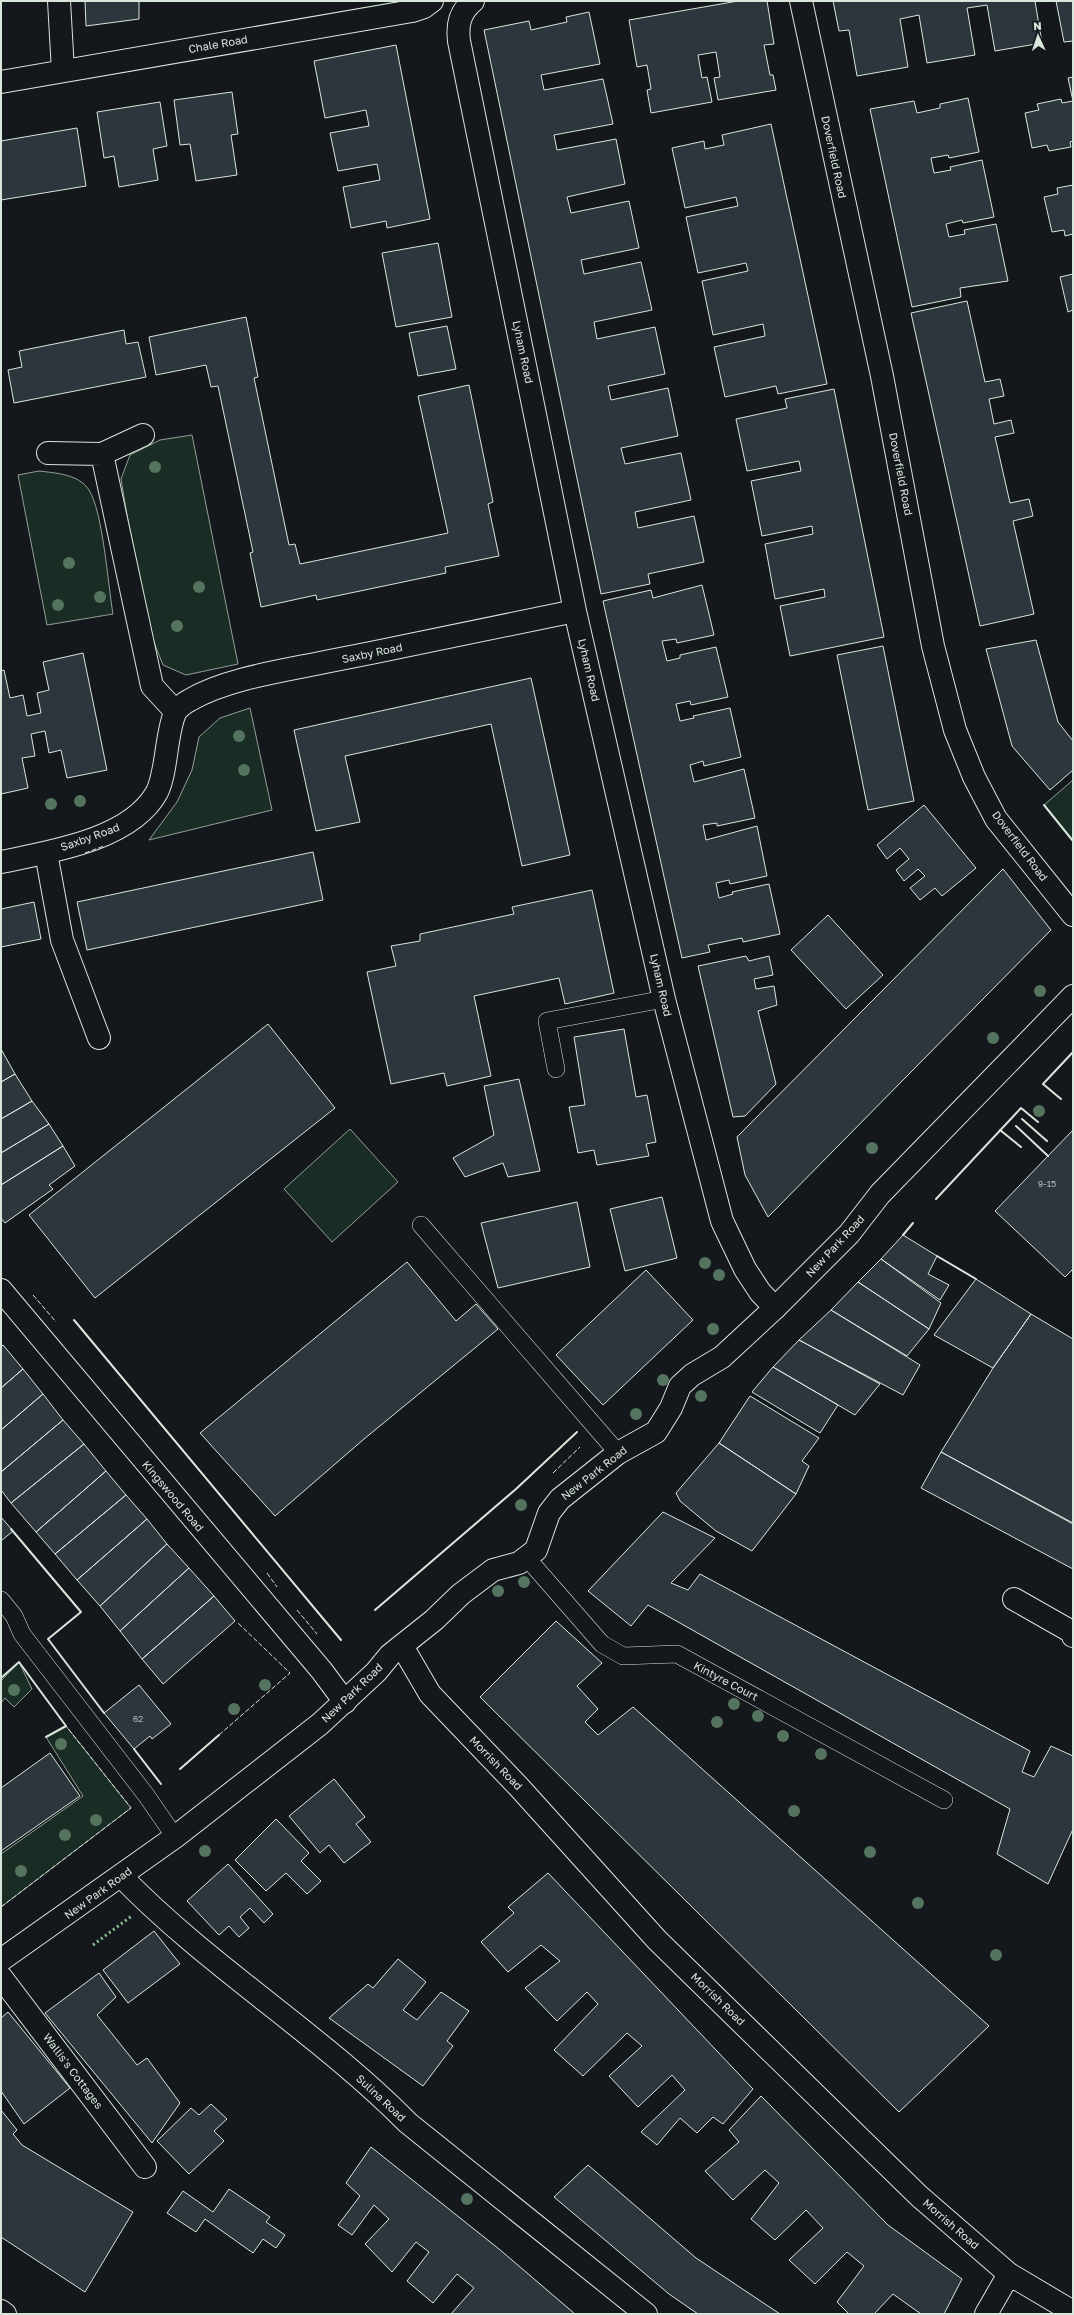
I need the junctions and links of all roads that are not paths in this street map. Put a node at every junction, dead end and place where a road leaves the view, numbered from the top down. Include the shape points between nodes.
1 (59, 1) edge
2 (432, 1) edge
3 (801, 1) edge
4 (468, 7) edge
5 (63, 71) junction
6 (1, 82) edge
7 (143, 435) dead end
8 (48, 453) dead end
9 (102, 454) junction
10 (575, 611) junction
11 (175, 711) junction
12 (46, 853) junction
13 (1, 862) edge
14 (1073, 915) edge
15 (1073, 996) edge
16 (664, 999) junction
17 (99, 1038) dead end
18 (556, 1069) dead end
19 (422, 1225) dead end
20 (1, 1290) edge
21 (775, 1308) junction
22 (618, 1452) junction
23 (527, 1558) junction
24 (1014, 1599) dead end
25 (1, 1600) edge
26 (1073, 1636) edge
27 (402, 1646) junction
28 (345, 1702) junction
29 (944, 1800) dead end
30 (175, 1837) junction
31 (121, 1876) junction
32 (1, 1960) edge
33 (1, 1977) edge
34 (145, 2167) dead end
35 (1009, 2274) junction
36 (1, 2311) edge
37 (1073, 2312) edge
38 (5, 2314) edge
39 (646, 2314) edge
40 (986, 2314) edge

1 - 5 main road
2 - 5 main road, Chale Road via 412,11
3 - 14 main road, Doverfield Road via 882,376 933,646 955,730 974,778 996,819
4 - 10 main road, Lyham Road via 459,20 459,41
5 - 6 main road, Chale Road
7 - 9 main road
8 - 9 main road
9 - 11 main road via 152,686
10 - 11 main road, Saxby Road via 285,671 220,687 190,700
10 - 16 main road, Lyham Road
11 - 12 main road, Saxby Road via 157,791 138,815 121,827 102,835
12 - 13 main road, Saxby Road
12 - 17 main road, Saxby Road via 62,940
15 - 21 main road, New Park Road via 880,1194 849,1234
16 - 18 lane via 547,1021
16 - 21 main road, Lyham Road via 722,1221 745,1269 760,1292
19 - 22 lane
20 - 28 main road, Kingswood Road via 317,1665
21 - 22 main road, New Park Road via 722,1357 692,1375 680,1386 656,1432
22 - 23 main road, New Park Road via 560,1498 549,1513 536,1550
23 - 27 main road, New Park Road via 493,1570 483,1577
23 - 29 lane, Kintyre Court via 602,1644 623,1656 677,1654
24 - 26 main road via 1072,1632
25 - 30 lane via 14,1616 22,1634 146,1795
27 - 28 main road, New Park Road
27 - 35 main road, Morrish Road via 430,1694 518,1786 657,1940 919,2196
28 - 30 main road, New Park Road
30 - 31 main road, New Park Road
31 - 32 main road, New Park Road
31 - 39 main road, Sulina Road via 141,1897 249,1988 373,2088 408,2123
33 - 34 main road, Wallis's Cottages
35 - 37 main road, Morrish Road
35 - 40 main road
36 - 38 main road

